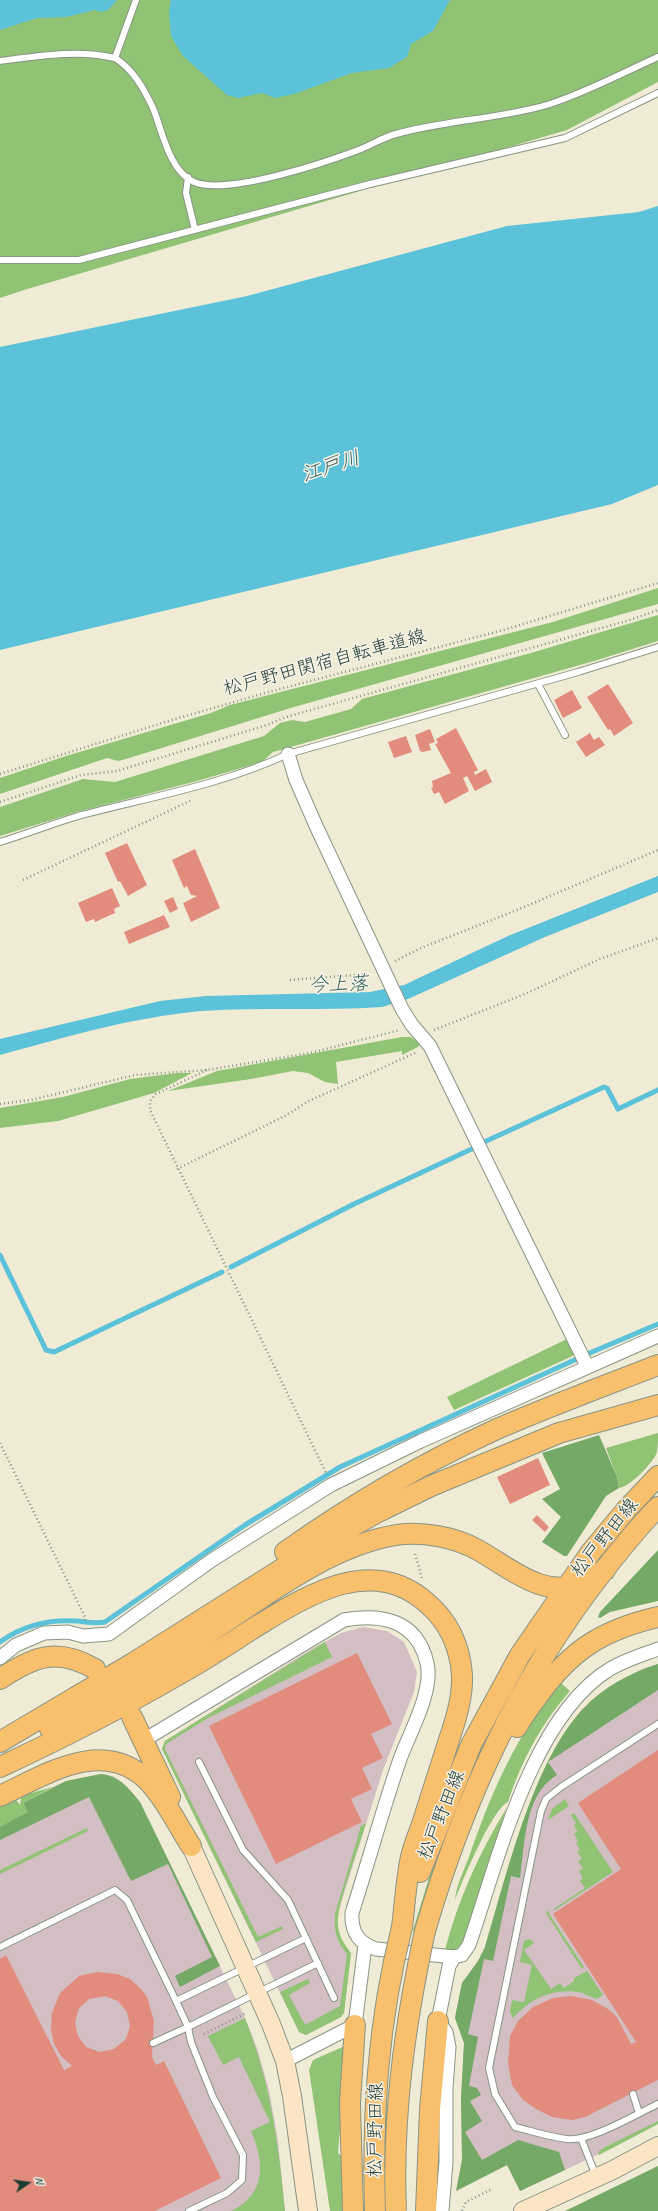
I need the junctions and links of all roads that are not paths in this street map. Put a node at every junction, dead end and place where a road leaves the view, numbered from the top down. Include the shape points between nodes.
1 (136, 0) edge
2 (658, 57) edge
3 (115, 58) junction
4 (0, 61) edge
5 (658, 93) edge
6 (188, 177) junction
7 (195, 230) junction
8 (0, 260) edge
9 (658, 648) edge
10 (538, 684) junction
11 (565, 735) dead end
12 (288, 754) junction
13 (0, 842) edge
14 (658, 1336) edge
15 (584, 1359) junction
16 (658, 1365) edge
17 (658, 1405) edge
18 (658, 1476) edge
19 (658, 1507) edge
20 (605, 1570) junction
21 (565, 1588) junction
22 (658, 1617) edge
23 (658, 1649) edge
24 (0, 1658) edge
25 (133, 1663) junction
26 (95, 1669) dead end
27 (0, 1679) edge
28 (132, 1717) dead end
29 (658, 1724) edge
30 (144, 1740) junction
31 (0, 1742) edge
32 (0, 1758) edge
33 (199, 1762) dead end
34 (0, 1767) edge
35 (0, 1796) edge
36 (191, 1846) junction
37 (402, 1927) junction
38 (425, 1931) junction
39 (306, 1938) junction
40 (365, 1945) junction
41 (0, 1947) edge
42 (454, 1958) junction
43 (318, 1963) junction
44 (245, 1967) junction
45 (257, 1993) junction
46 (334, 1998) dead end
47 (176, 2001) junction
48 (438, 2021) junction
49 (355, 2025) junction
50 (188, 2027) junction
51 (153, 2043) dead end
52 (285, 2061) junction
53 (633, 2094) dead end
54 (658, 2104) edge
55 (639, 2112) junction
56 (581, 2138) junction
57 (658, 2146) edge
58 (596, 2178) junction
59 (190, 2211) edge
60 (308, 2211) edge
61 (353, 2211) edge
62 (375, 2211) edge
63 (396, 2211) edge
64 (426, 2211) edge
65 (442, 2211) edge
66 (523, 2211) edge

1 - 3 lane
2 - 6 lane via 590,89 548,104 395,134 356,151 255,181 209,185 193,182
3 - 4 lane via 54,53
3 - 6 lane via 126,65 138,81 153,108 168,150 180,170
5 - 7 lane via 564,138 370,184
6 - 7 lane via 186,193
7 - 8 lane via 78,260
9 - 10 lane
10 - 11 lane
10 - 12 lane
12 - 13 lane via 260,767 163,796 78,816
12 - 15 street via 314,821 402,1009 430,1046
14 - 15 street
15 - 24 street via 331,1485 212,1560 108,1634 83,1636 68,1632 44,1633 16,1645
16 - 25 main road via 497,1430 424,1466 320,1527 193,1616
17 - 25 main road via 559,1433 431,1486 380,1511 326,1541
18 - 21 main road, 松戸野田線 via 626,1510
19 - 20 main road, 松戸野田線 via 640,1525
20 - 21 main road via 585,1583
20 - 38 main road, 松戸野田線 via 544,1655 507,1720 464,1812
21 - 32 main road via 539,1584 521,1577 477,1549 452,1539 397,1535 368,1542 313,1567 183,1650
21 - 37 main road, 松戸野田線 via 520,1655 470,1745 438,1824
22 - 38 main road via 612,1630 591,1642 558,1670 540,1694 519,1723 495,1772
23 - 42 street via 610,1669 578,1696 558,1720 537,1757 518,1801 469,1945 462,1955
25 - 31 main road
26 - 27 main road via 80,1660 49,1656 32,1660
28 - 30 main road
29 - 56 lane via 546,1799 541,1811 489,2068 495,2094 515,2127 568,2140
30 - 36 main road
30 - 40 street via 344,1620 378,1617 398,1624 416,1636 427,1664 426,1691 399,1761 352,1913 351,1925
33 - 39 lane via 243,1850 288,1900
34 - 37 main road via 191,1668 302,1598 342,1583 385,1582 403,1588 421,1598 436,1611 451,1631 460,1654 462,1677 460,1704 453,1730 411,1856
35 - 36 main road via 71,1764 87,1760 119,1763 133,1769 150,1783
36 - 44 street
37 - 62 main road, 松戸野田線, bridge via 389,1984 378,2064 374,2127
38 - 63 main road, 松戸野田線, bridge via 410,2000 399,2078 395,2134
39 - 43 lane
39 - 44 lane
40 - 42 street via 376,1949
40 - 49 street
41 - 47 lane via 115,1890 127,1900
42 - 48 street
43 - 45 lane
43 - 46 lane
44 - 45 street
44 - 47 lane
45 - 50 lane
45 - 52 street
47 - 50 lane
48 - 64 main road via 433,2066
48 - 65 street via 446,2032 449,2047
49 - 52 street
49 - 61 main road via 350,2103
50 - 51 lane
50 - 59 lane via 191,2042 213,2097 243,2155 242,2180 228,2192
52 - 60 street via 294,2104
53 - 55 lane
54 - 55 lane
55 - 56 lane via 607,2129
56 - 58 lane
57 - 58 street
58 - 66 street

